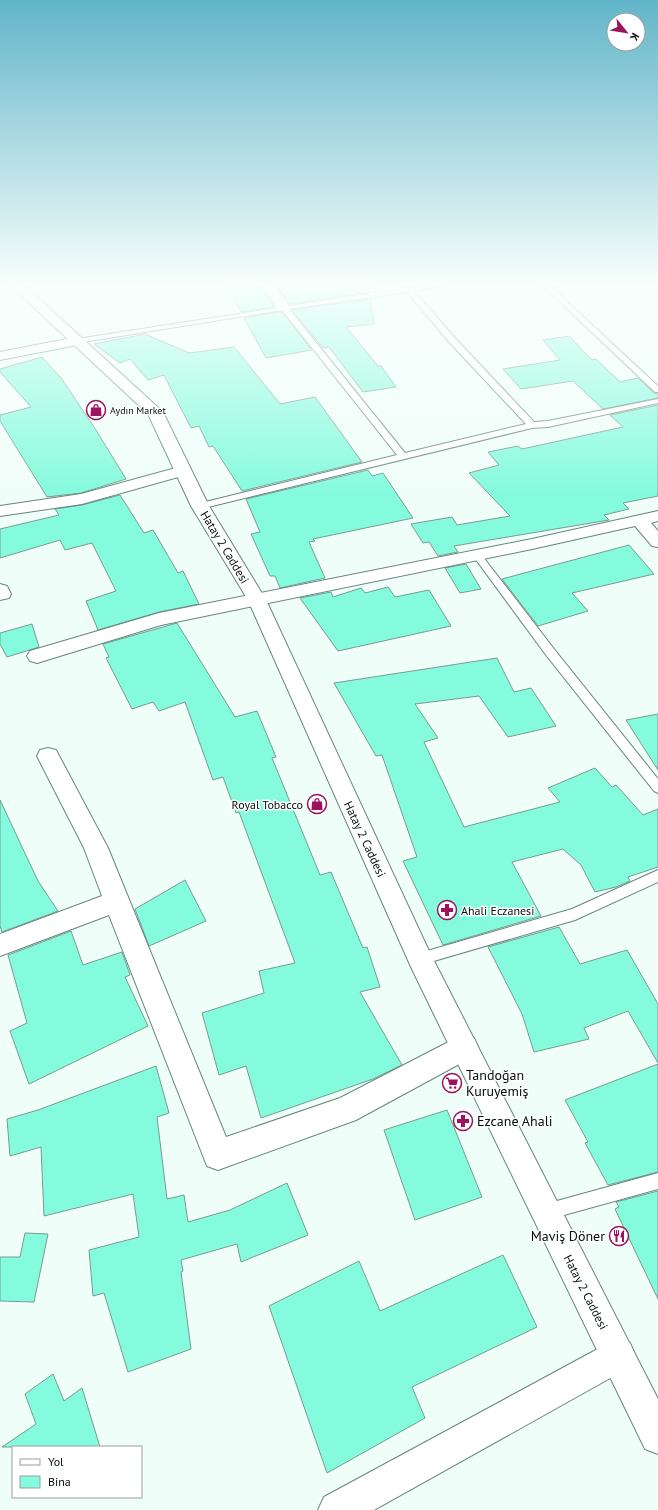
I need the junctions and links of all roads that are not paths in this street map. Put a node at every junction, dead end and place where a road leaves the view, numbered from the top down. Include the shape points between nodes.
1 (93, 355) edge
2 (322, 355) edge
3 (467, 355) edge
4 (621, 355) edge
5 (658, 390) edge
6 (658, 401) edge
7 (532, 425) junction
8 (403, 457) junction
9 (183, 471) junction
10 (200, 506) junction
11 (0, 511) edge
12 (658, 516) edge
13 (639, 520) junction
14 (658, 542) edge
15 (477, 555) junction
16 (257, 600) junction
17 (37, 656) dead end
18 (48, 756) dead end
19 (658, 788) edge
20 (658, 876) edge
21 (116, 902) junction
22 (0, 945) edge
23 (420, 959) junction
24 (464, 1047) junction
25 (658, 1181) edge
26 (546, 1212) junction
27 (618, 1355) junction
28 (658, 1436) edge
29 (337, 1510) edge

1 - 9 street, Hatay 2 Caddesi via 155,412
2 - 8 lane
3 - 7 lane
4 - 5 lane
6 - 7 lane via 548,424
7 - 8 lane
8 - 10 lane via 390,458
9 - 10 street, Hatay 2 Caddesi
9 - 11 street via 82,499
10 - 16 street, Hatay 2 Caddesi
12 - 13 street
13 - 14 street
13 - 15 street
15 - 16 street
15 - 19 lane
16 - 17 street via 159,619
16 - 23 street, Hatay 2 Caddesi
18 - 21 street via 96,848
20 - 23 lane via 575,914
21 - 22 street
21 - 24 street via 218,1155 346,1110
23 - 24 street, Hatay 2 Caddesi
24 - 26 street, Hatay 2 Caddesi
25 - 26 lane
26 - 27 street, Hatay 2 Caddesi
27 - 28 street, Hatay 2 Caddesi
27 - 29 street

